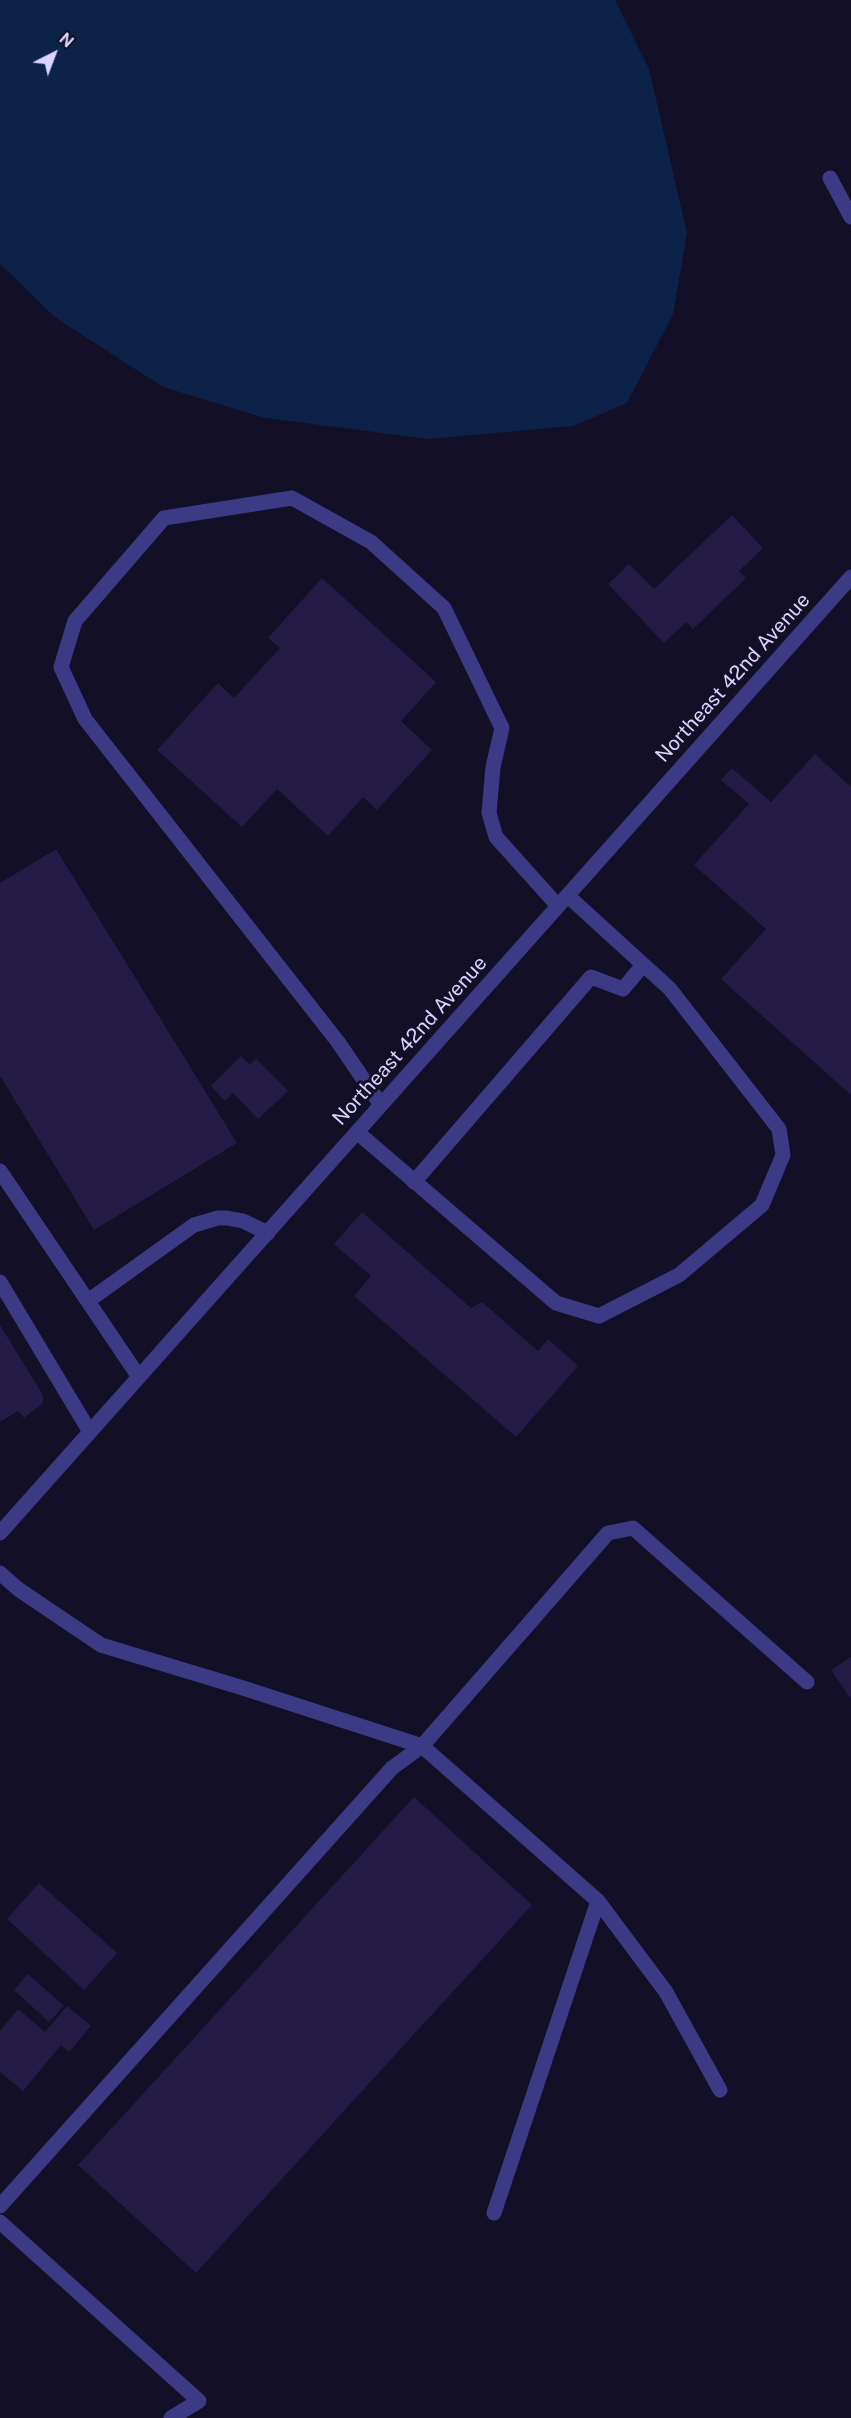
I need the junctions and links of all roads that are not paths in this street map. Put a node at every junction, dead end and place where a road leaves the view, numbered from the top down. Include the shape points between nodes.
1 (830, 178) dead end
2 (851, 217) edge
3 (851, 577) edge
4 (563, 901) junction
5 (644, 965) junction
6 (381, 1106) junction
7 (357, 1132) junction
8 (0, 1171) edge
9 (414, 1182) junction
10 (268, 1233) junction
11 (0, 1282) edge
12 (88, 1301) junction
13 (139, 1377) junction
14 (90, 1432) junction
15 (0, 1533) edge
16 (0, 1573) edge
17 (807, 1682) dead end
18 (422, 1746) junction
19 (598, 1901) junction
20 (720, 2090) dead end
21 (0, 2205) edge
22 (494, 2213) dead end
23 (0, 2222) edge
24 (171, 2418) edge

1 - 2 street
3 - 4 street, Northeast 42nd Avenue
4 - 5 street
4 - 6 street, Northeast 42nd Avenue
4 - 6 street via 496,837 489,813 493,767 502,728 444,608 371,542 292,498 164,518 75,621 61,667 85,719 338,1042
5 - 9 street via 623,988 591,977
5 - 9 street via 670,989 779,1129 783,1155 762,1205 679,1275 599,1316 556,1304
6 - 7 street, Northeast 42nd Avenue
7 - 9 street
7 - 10 street, Northeast 42nd Avenue
8 - 12 street
10 - 12 street via 227,1218 194,1225
10 - 13 street, Northeast 42nd Avenue
11 - 14 street
12 - 13 street
13 - 14 street, Northeast 42nd Avenue
14 - 15 street, Northeast 42nd Avenue
16 - 18 street via 101,1645
17 - 18 street via 633,1528 608,1533
18 - 19 street
18 - 21 street via 392,1768
19 - 20 street via 666,1992
19 - 22 street
23 - 24 street via 200,2401

